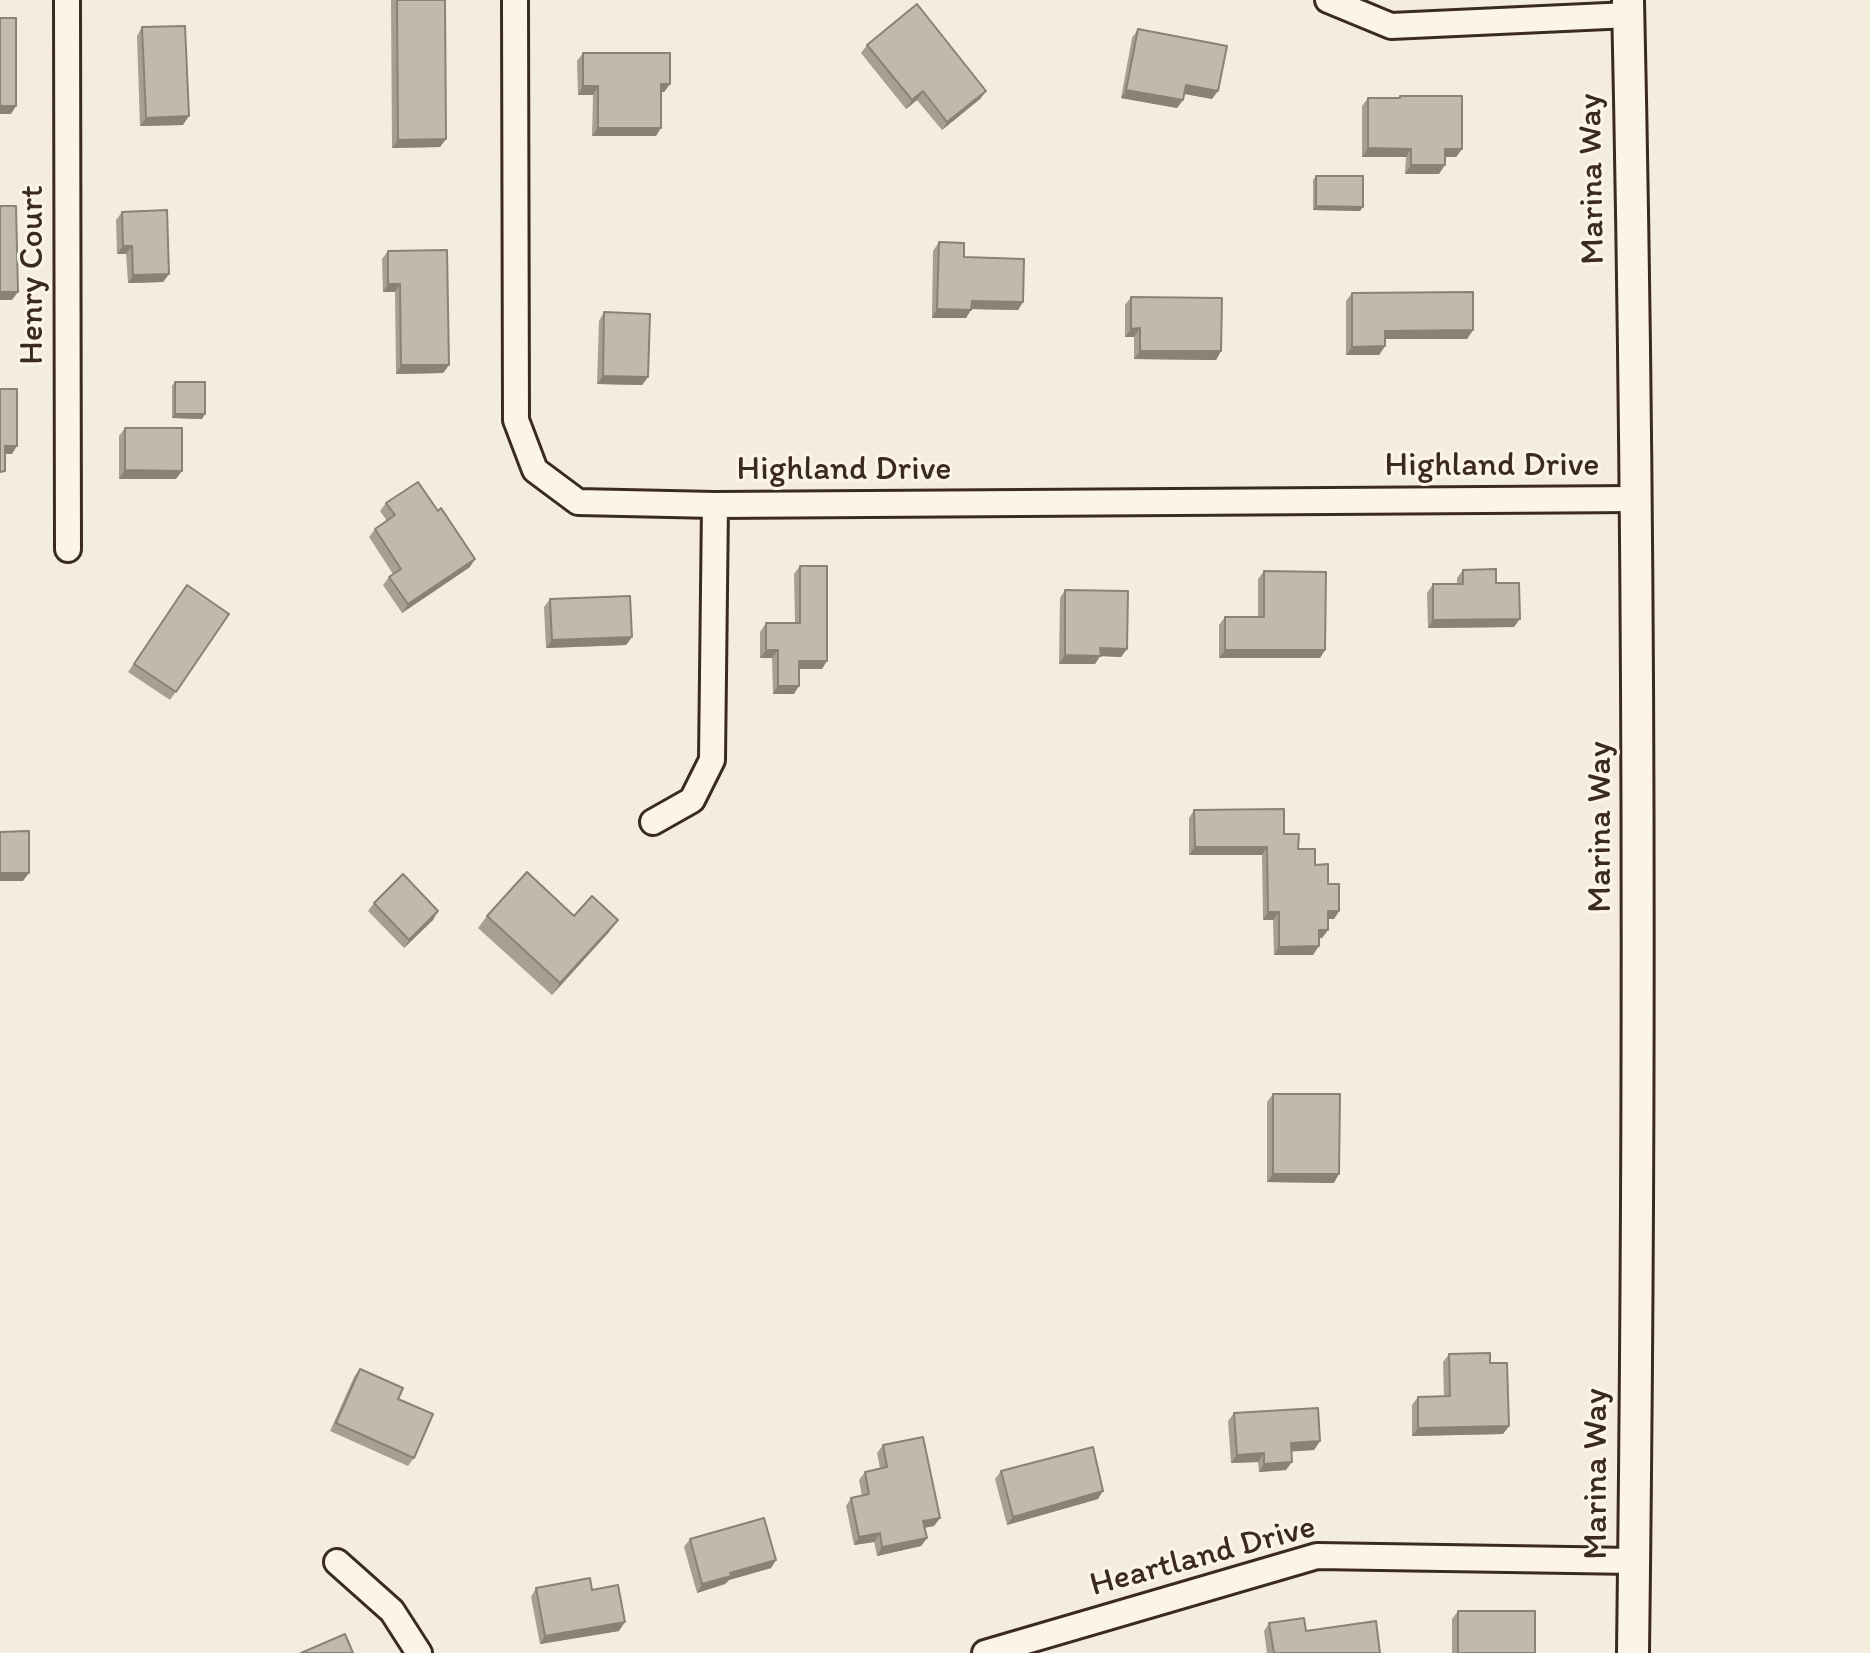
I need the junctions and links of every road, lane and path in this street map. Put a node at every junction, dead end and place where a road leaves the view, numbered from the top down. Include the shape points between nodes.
1 (67, 0) edge
2 (515, 0) edge
3 (1328, 0) edge
4 (1628, 8) edge
5 (1637, 499) junction
6 (715, 505) junction
7 (68, 549) dead end
8 (653, 822) dead end
9 (1634, 1561) junction
10 (337, 1562) dead end
11 (419, 1653) edge
12 (987, 1653) edge
13 (1633, 1653) edge

1 - 7 street, Henry Court
2 - 6 street, Highland Drive via 516,420 535,470 578,502
3 - 4 street via 1391,26
4 - 5 street, Marina Way
5 - 6 street, Highland Drive
5 - 9 street, Marina Way
6 - 8 street via 712,760 692,800
9 - 12 street, Heartland Drive via 1317,1556
9 - 13 street, Marina Way
10 - 11 street via 392,1611

